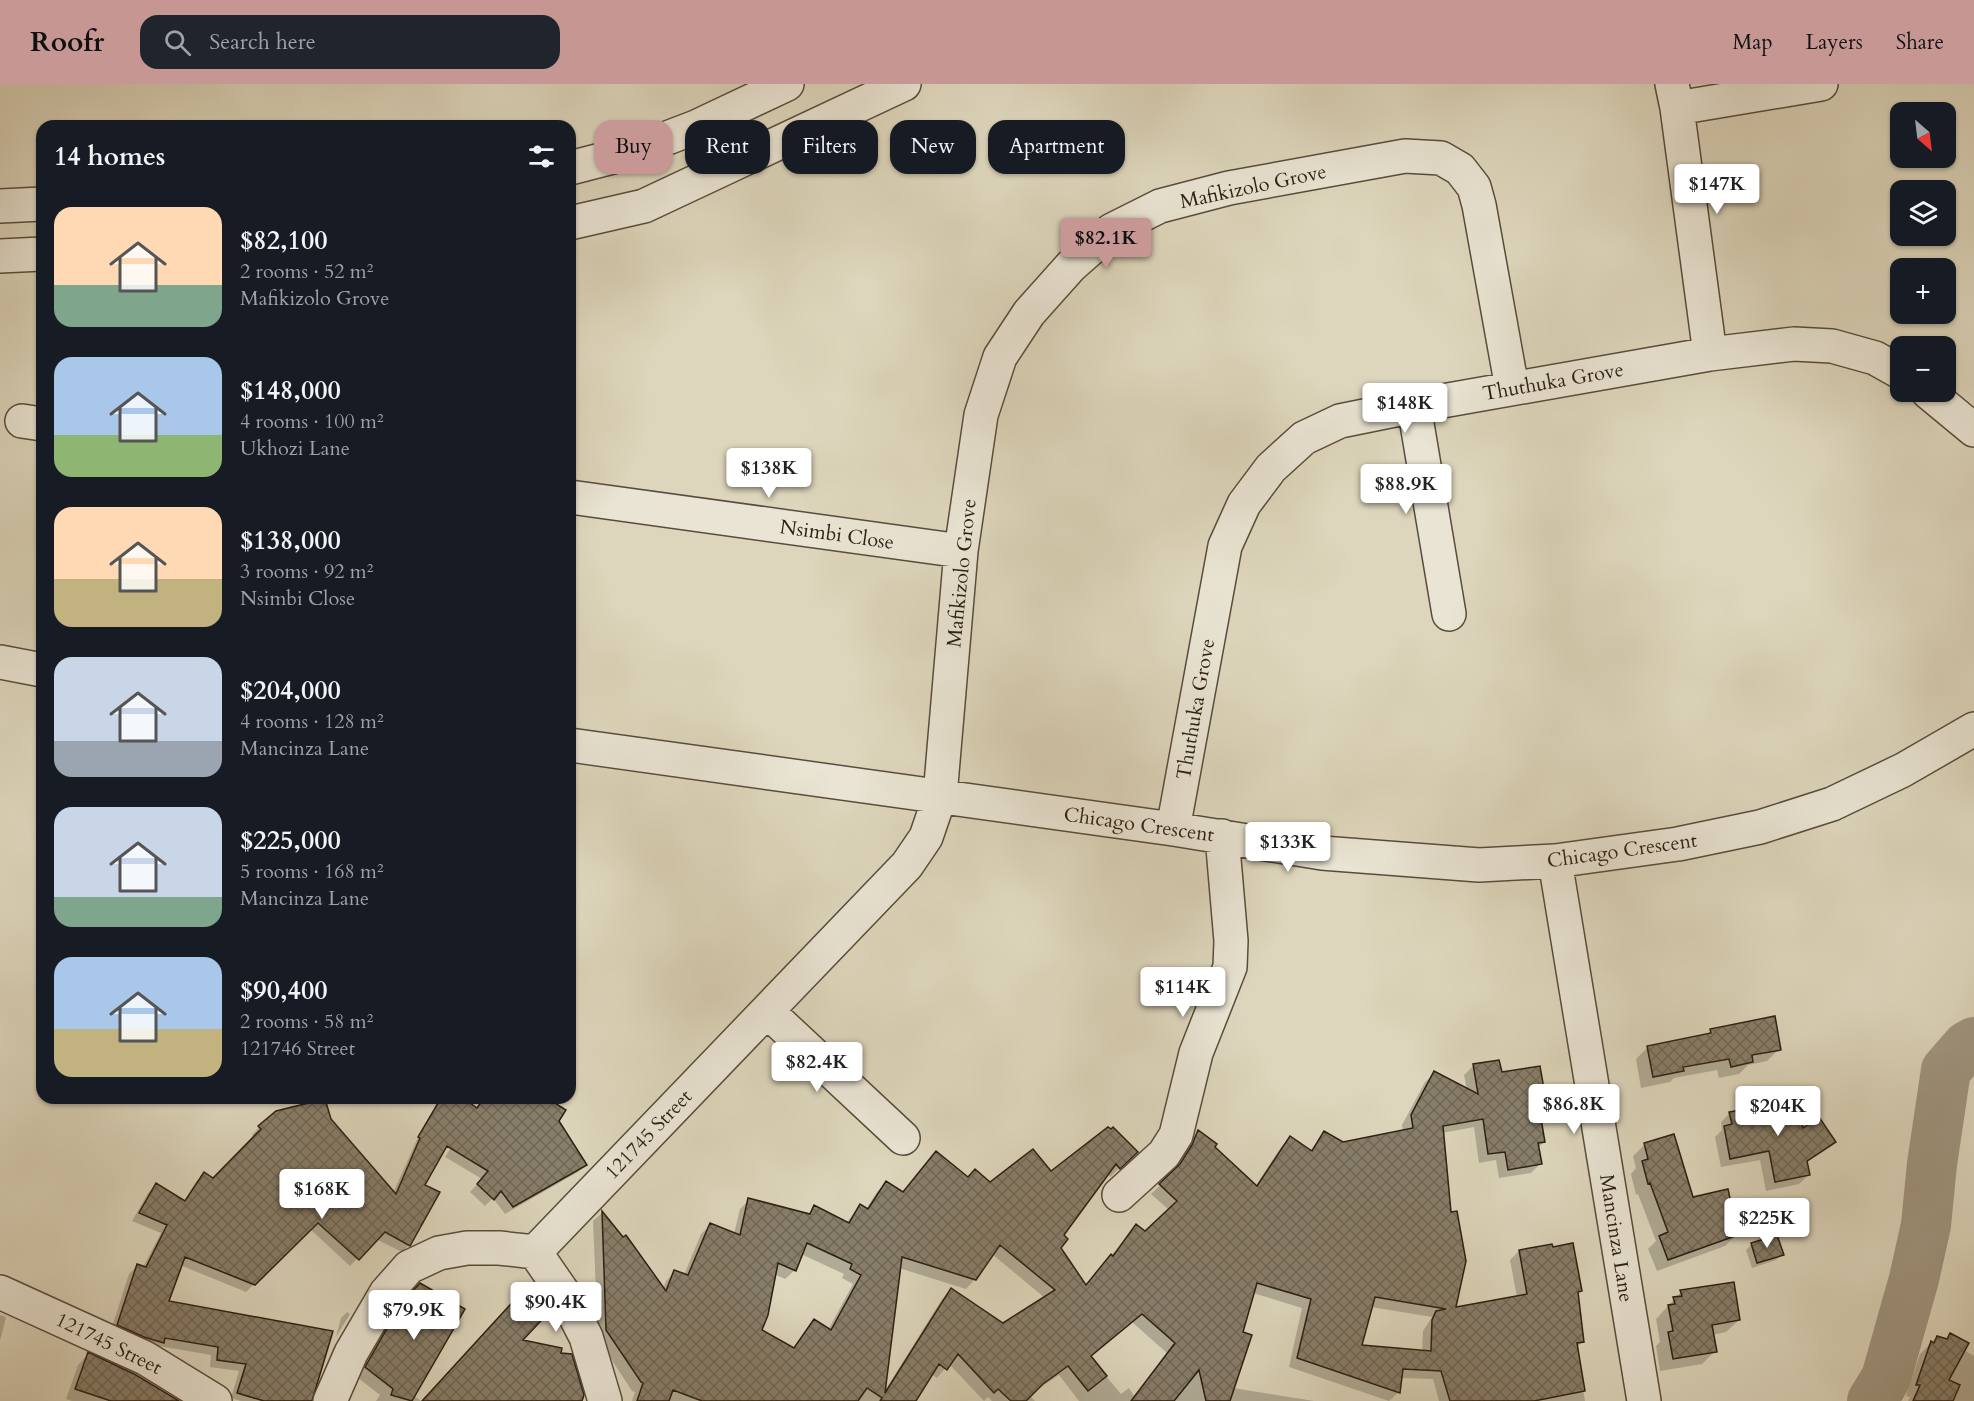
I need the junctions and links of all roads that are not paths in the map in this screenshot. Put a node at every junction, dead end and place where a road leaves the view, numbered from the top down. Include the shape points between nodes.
1 (787, 84) edge
2 (904, 84) edge
3 (1821, 84) edge
4 (1675, 96) edge
5 (576, 166) edge
6 (36, 204) edge
7 (0, 206) edge
8 (576, 222) edge
9 (36, 254) edge
10 (0, 256) edge
11 (1710, 354) junction
12 (1890, 366) edge
13 (1512, 388) junction
14 (1940, 402) edge
15 (1414, 406) junction
16 (1974, 430) edge
17 (576, 498) edge
18 (961, 551) junction
19 (1449, 614) dead end
20 (0, 662) edge
21 (36, 669) edge
22 (1974, 729) edge
23 (576, 746) edge
24 (940, 796) junction
25 (1173, 829) junction
26 (1222, 836) junction
27 (1555, 861) junction
28 (767, 1011) junction
29 (903, 1138) dead end
30 (1119, 1195) dead end
31 (535, 1252) junction
32 (0, 1292) edge
33 (214, 1401) edge
34 (330, 1401) edge
35 (604, 1401) edge
36 (1644, 1401) edge

1 - 5 street via 696,127 628,153
2 - 8 street via 644,206
3 - 4 street
4 - 11 street
6 - 7 street
9 - 10 street
11 - 12 street, Thuthuka Grove via 1794,344 1832,346
11 - 13 street, Thuthuka Grove
13 - 15 street, Thuthuka Grove
13 - 18 street, Mafikizolo Grove via 1474,187 1460,168 1441,158 1405,156 1229,188 1161,206 1112,230 1071,266 1029,313 1000,357 981,416
14 - 16 street
15 - 19 street
15 - 25 street, Thuthuka Grove via 1340,420 1304,438 1271,468 1244,504 1225,546
17 - 18 street, Nsimbi Close
18 - 24 street, Mafikizolo Grove
20 - 21 street
22 - 27 street, Chicago Crescent via 1903,770 1832,804 1760,827 1688,842
23 - 24 street, Chicago Crescent
24 - 25 street, Chicago Crescent
24 - 28 street, 121745 Street via 926,837 907,865
25 - 26 street, Chicago Crescent
26 - 27 street, Chicago Crescent via 1322,852 1479,865
26 - 30 street via 1230,967 1196,1053 1176,1135 1164,1154
27 - 36 street, Mancinza Lane
28 - 29 street
28 - 31 street, 121745 Street
31 - 34 street via 467,1248 439,1253 409,1267 380,1303 351,1353
31 - 35 street via 564,1294 586,1337
32 - 33 street, 121745 Street via 145,1358

